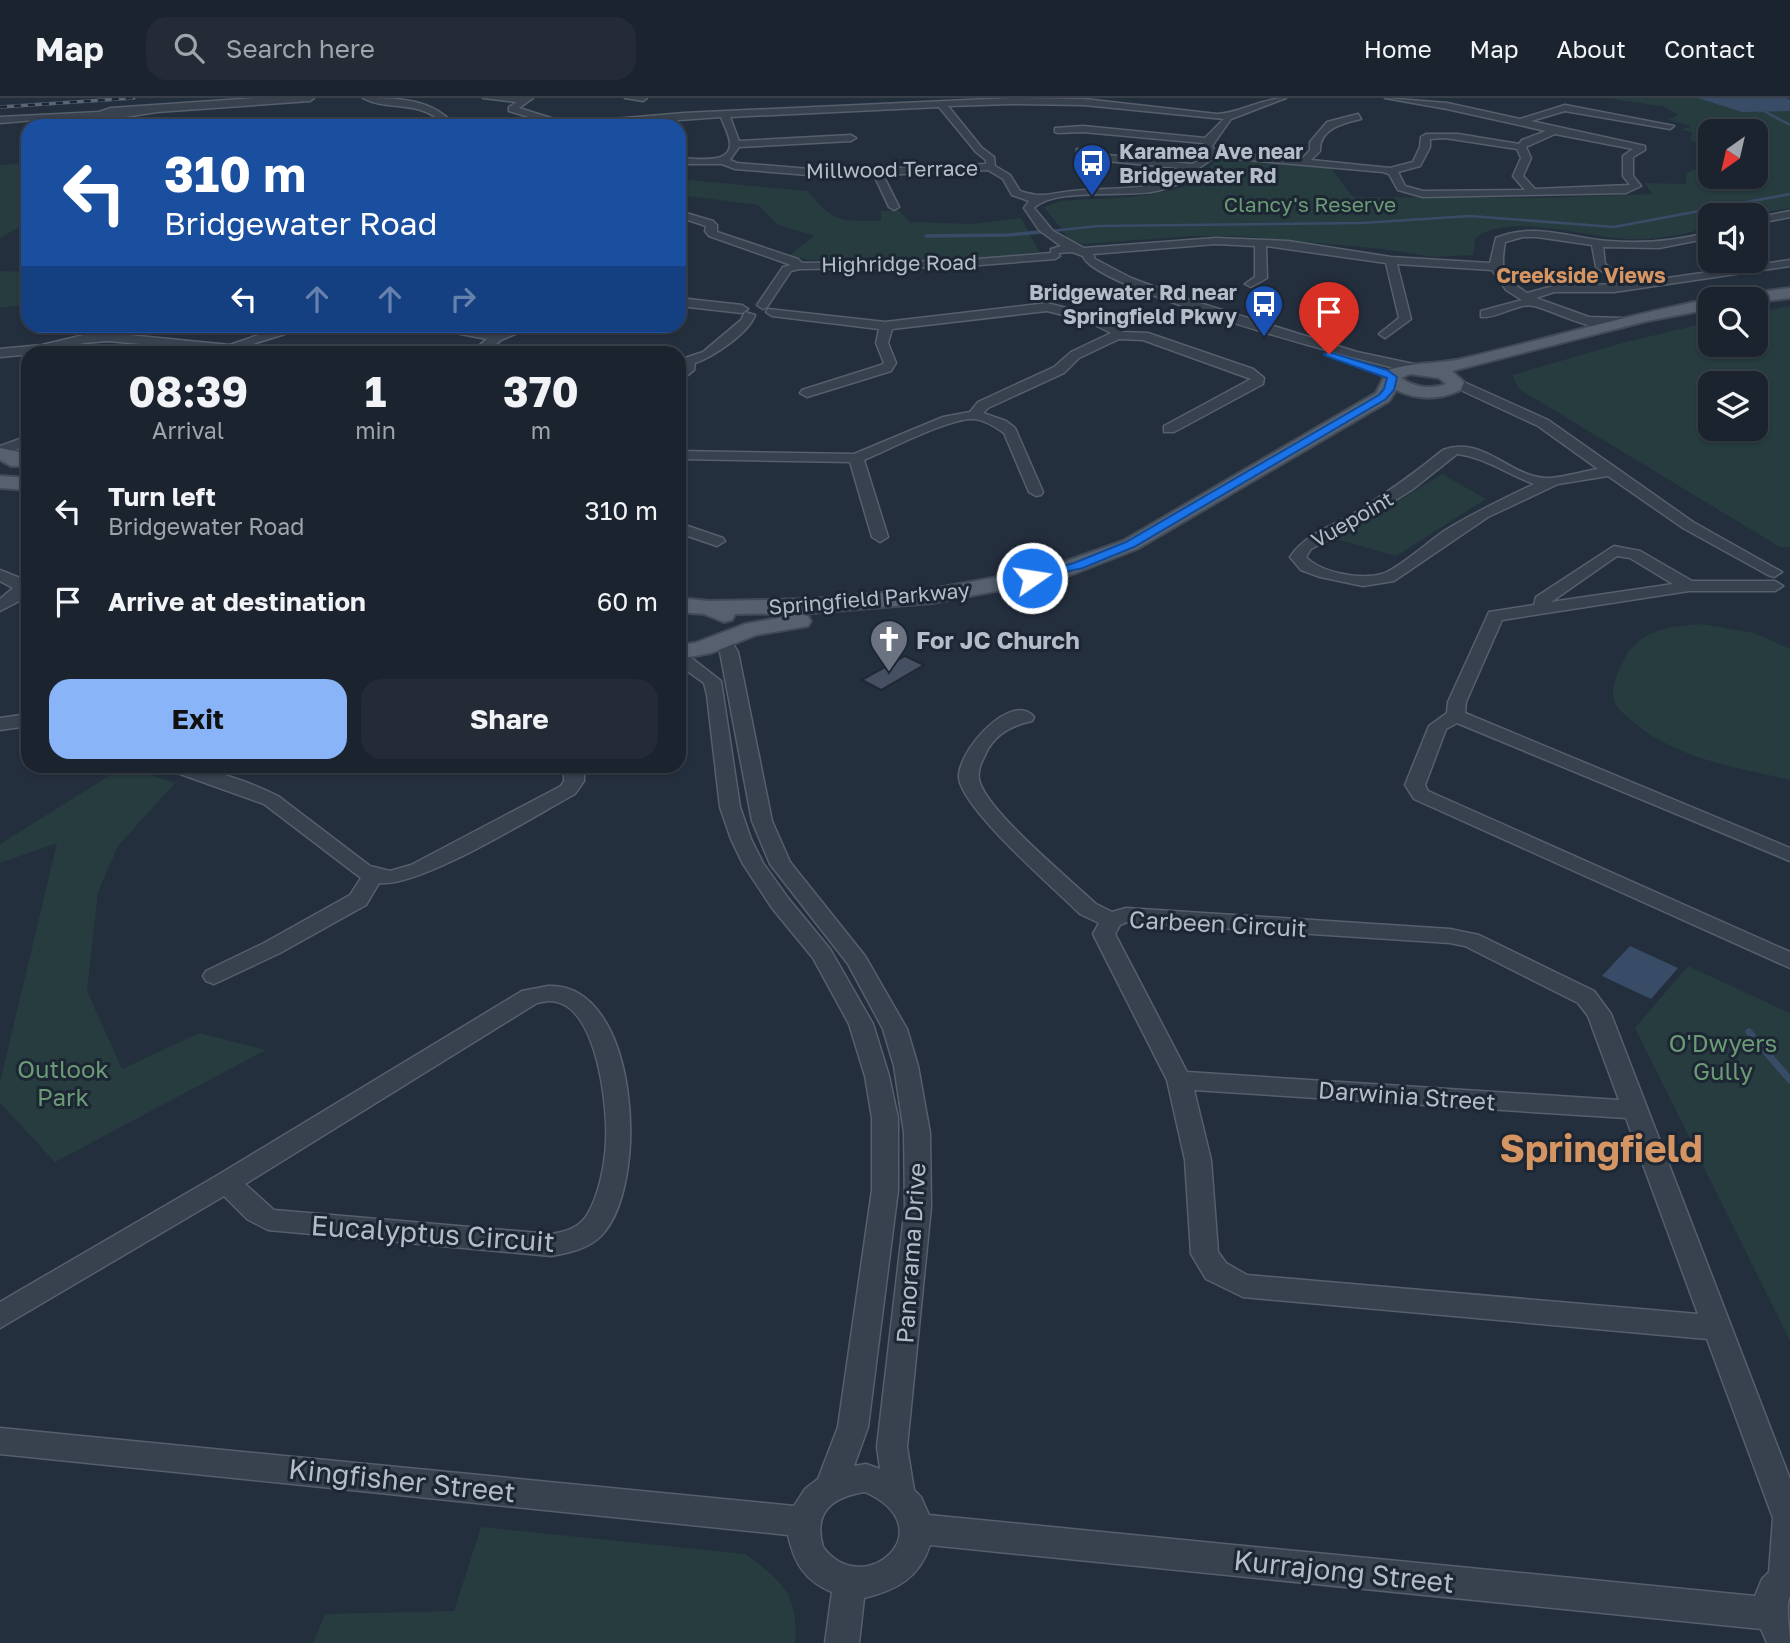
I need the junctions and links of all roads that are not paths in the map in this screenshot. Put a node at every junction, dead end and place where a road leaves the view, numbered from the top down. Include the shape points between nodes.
1 (292, 98) edge
2 (310, 98) edge
3 (355, 98) edge
4 (365, 98) edge
5 (388, 98) edge
6 (487, 98) edge
7 (629, 98) edge
8 (643, 98) edge
9 (1258, 98) edge
10 (1282, 98) edge
11 (1390, 98) edge
12 (1454, 98) edge
13 (526, 99) edge
14 (1010, 100) edge
15 (1087, 100) edge
16 (1271, 101) junction
17 (402, 102) junction
18 (1436, 104) junction
19 (943, 106) junction
20 (111, 113) junction
21 (725, 116) junction
22 (1358, 117) dead end
23 (1226, 118) junction
24 (445, 119) edge
25 (544, 119) edge
26 (649, 119) edge
27 (0, 120) edge
28 (1520, 122) junction
29 (1670, 126) dead end
30 (1058, 130) dead end
31 (1551, 131) junction
32 (851, 138) dead end
33 (1208, 141) junction
34 (737, 144) junction
35 (1521, 147) junction
36 (1080, 151) dead end
37 (1212, 154) junction
38 (686, 161) edge
39 (723, 161) junction
40 (1306, 161) junction
41 (989, 167) junction
42 (1194, 167) junction
43 (1390, 171) junction
44 (877, 172) junction
45 (1532, 192) junction
46 (1038, 200) junction
47 (894, 207) dead end
48 (1790, 214) edge
49 (686, 216) edge
50 (1768, 218) edge
51 (1051, 237) junction
52 (1698, 238) edge
53 (1597, 243) junction
54 (1260, 244) junction
55 (1087, 252) junction
56 (1064, 259) junction
57 (1391, 260) junction
58 (1790, 263) edge
59 (799, 266) junction
60 (1496, 267) junction
61 (1251, 285) dead end
62 (1631, 286) junction
63 (1790, 293) edge
64 (1768, 296) edge
65 (1530, 299) junction
66 (686, 303) edge
67 (1698, 306) edge
68 (767, 309) junction
69 (745, 312) junction
70 (1485, 314) dead end
71 (1578, 318) junction
72 (1622, 321) junction
73 (885, 326) junction
74 (92, 333) edge
75 (102, 333) edge
76 (272, 333) edge
77 (279, 333) edge
78 (476, 333) edge
79 (508, 333) edge
80 (1385, 334) dead end
81 (1118, 335) junction
82 (1570, 335) junction
83 (497, 337) junction
84 (185, 345) joint
85 (51, 346) edge
86 (200, 346) edge
87 (236, 346) edge
88 (263, 346) edge
89 (489, 346) edge
90 (1520, 348) junction
91 (21, 351) edge
92 (0, 353) edge
93 (686, 360) edge
94 (1423, 369) junction
95 (1393, 379) junction
96 (1454, 381) junction
97 (1432, 392) junction
98 (808, 396) dead end
99 (1507, 407) junction
100 (974, 415) junction
101 (1169, 429) dead end
102 (1327, 429) junction
103 (686, 454) edge
104 (15, 458) edge
105 (856, 458) junction
106 (1609, 471) junction
107 (0, 475) edge
108 (0, 482) edge
109 (1546, 483) junction
110 (21, 484) edge
111 (1036, 492) dead end
112 (686, 530) edge
113 (880, 537) dead end
114 (717, 541) dead end
115 (1052, 574) junction
116 (0, 575) edge
117 (1782, 580) edge
118 (1689, 586) junction
119 (0, 606) edge
120 (686, 606) edge
121 (1544, 607) junction
122 (709, 608) junction
123 (723, 640) junction
124 (686, 653) edge
125 (686, 660) edge
126 (1456, 716) junction
127 (1025, 717) dead end
128 (21, 718) edge
129 (0, 724) edge
130 (197, 773) edge
131 (574, 773) edge
132 (1790, 855) edge
133 (373, 876) junction
134 (1111, 920) junction
135 (1790, 961) edge
136 (214, 976) dead end
137 (1180, 1080) junction
138 (1635, 1110) junction
139 (228, 1182) junction
140 (0, 1316) edge
141 (1718, 1328) junction
142 (0, 1441) edge
143 (831, 1486) junction
144 (900, 1492) junction
145 (1789, 1519) edge
146 (805, 1522) junction
147 (917, 1529) junction
148 (1787, 1580) edge
149 (850, 1583) junction
150 (1770, 1614) junction
151 (842, 1643) edge
152 (1786, 1643) edge

1 - 20 street
2 - 20 street
3 - 4 street
4 - 17 street
5 - 17 street
6 - 13 street
7 - 8 street
9 - 16 street
10 - 16 street
11 - 18 street
12 - 18 street
13 - 25 street via 512,109
14 - 15 street
14 - 19 street
15 - 23 street
16 - 23 street
17 - 24 street
18 - 28 street
19 - 21 street
19 - 41 street via 990,159
20 - 27 street
21 - 26 street
21 - 34 street
22 - 40 street via 1330,124
23 - 33 street
28 - 29 street via 1565,108
28 - 31 street
30 - 33 street
31 - 35 street
31 - 45 street via 1642,148 1628,156 1628,176 1636,186
32 - 34 street
33 - 37 street
34 - 39 street
35 - 43 street via 1431,135 1426,137 1417,164
35 - 45 street via 1526,158 1518,176
36 - 42 street via 1096,157
37 - 40 street
37 - 42 street
38 - 39 street, Millwood Terrace
39 - 44 street, Millwood Terrace via 826,174
40 - 43 street
41 - 44 street, Millwood Terrace
41 - 46 street via 1007,177 1016,193
42 - 46 street via 1187,178 1161,187
43 - 45 street via 1401,188 1423,194
44 - 47 street
46 - 51 street via 1028,208
48 - 50 street
49 - 59 street via 709,223 713,234
51 - 55 street
51 - 56 street
52 - 53 street via 1668,244
53 - 60 street via 1510,235 1500,240
53 - 62 street via 1600,265
54 - 55 street, Highridge Road via 1164,243
54 - 57 street, Highridge Road
54 - 61 street via 1261,278
55 - 56 street, Highridge Road
55 - 94 street via 1105,271 1154,291 1348,353
56 - 59 street, Highridge Road
56 - 95 street via 1159,301 1373,368
57 - 60 street, Highridge Road
57 - 80 street via 1405,319
58 - 62 street
59 - 68 street, Highridge Road via 787,269
60 - 65 street via 1504,284
62 - 65 street via 1559,289
63 - 64 main road
65 - 70 street
65 - 71 street
66 - 69 street
67 - 72 main road
68 - 69 street
68 - 73 street
69 - 93 street via 747,321 707,355
71 - 72 street via 1598,323
71 - 82 street via 1584,326 1568,332
72 - 82 main road
73 - 81 street via 1047,307 1109,326
73 - 98 street via 882,343 891,363 886,368
74 - 85 street
75 - 84 street
76 - 87 street
77 - 88 street
78 - 83 street
79 - 83 street
81 - 100 street via 1075,355 1059,370 983,405
81 - 101 street via 1144,336 1258,378 1256,384
82 - 90 main road
83 - 89 street
84 - 86 street
90 - 94 main road via 1460,365
90 - 96 main road
91 - 92 street
94 - 95 main road via 1398,372
94 - 96 main road
95 - 97 main road via 1406,388
95 - 102 main road, Springfield Parkway via 1383,397
96 - 97 main road, Springfield Parkway via 1451,389
96 - 99 street
97 - 99 street
97 - 102 main road, Springfield Parkway
99 - 106 street via 1543,423
100 - 105 street via 948,420
100 - 111 street via 1010,430
102 - 115 main road, Springfield Parkway via 1130,545
103 - 105 street
104 - 107 main road
105 - 113 street
106 - 109 street, Vuepoint
106 - 117 street via 1688,525
108 - 110 main road
109 - 109 street, Vuepoint via 1483,514 1388,578 1363,581 1320,572 1298,557 1306,546 1408,486 1452,452 1477,453
112 - 114 street
115 - 122 main road, Springfield Parkway via 932,596
115 - 123 main road via 957,605 772,625
116 - 119 street via 21,588
117 - 118 street
118 - 121 street
118 - 121 street via 1634,554 1614,551 1542,601
120 - 122 main road, Springfield Parkway
121 - 126 street via 1495,616 1457,702
122 - 123 main road via 729,620 729,633
123 - 124 main road
123 - 144 street, Panorama Drive via 762,821 780,864 857,961 895,1029 906,1066 917,1133 918,1207 892,1447
125 - 143 street, Panorama Drive via 712,681 730,807 741,839 780,903 822,954 861,1024 885,1118 885,1190 853,1427
126 - 132 street
126 - 135 street via 1438,726 1415,785 1421,795
127 - 134 street via 1014,718 987,735 971,763 969,779 983,807 1088,909
128 - 129 street
130 - 133 street via 271,800
131 - 133 street via 568,790 418,870 398,878
133 - 136 street via 358,900
134 - 137 street, Carbeen Circuit via 1104,934
134 - 138 street, Carbeen Circuit via 1126,915 1471,940 1586,997 1599,1014
137 - 138 street, Darwinia Street
137 - 141 street, Carbeen Circuit via 1198,1160 1205,1254 1216,1271 1243,1286
138 - 141 street, Carbeen Circuit
139 - 139 street, Eucalyptus Circuit via 530,998 551,992 578,1001 591,1017 613,1069 619,1146 604,1208 585,1234 566,1243 268,1220
139 - 140 street, Eucalyptus Circuit
141 - 145 street, Carbeen Circuit
142 - 146 street, Kingfisher Street
143 - 144 street via 866,1478
143 - 146 street via 809,1508
144 - 147 street via 909,1503
145 - 148 street, Carbeen Circuit
146 - 149 street via 809,1554 833,1577
147 - 149 street via 915,1544 898,1570 883,1579
147 - 150 street, Kurrajong Street
148 - 150 street via 1775,1588
149 - 151 street
150 - 152 street

